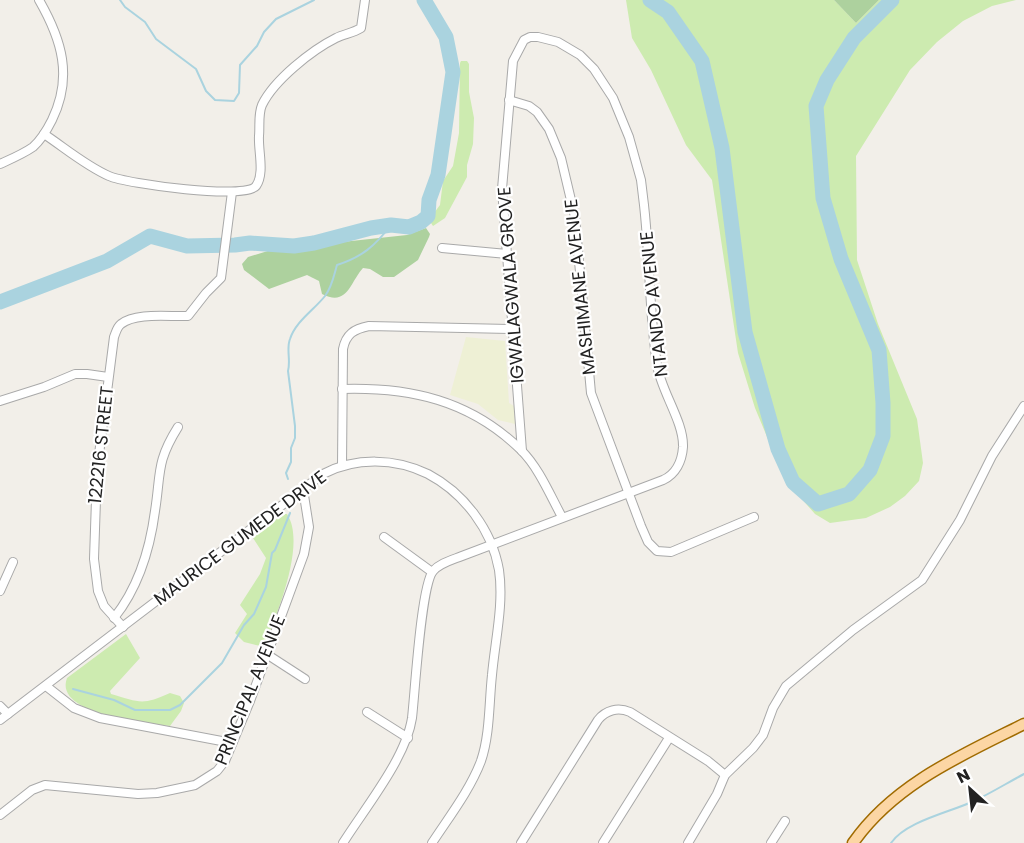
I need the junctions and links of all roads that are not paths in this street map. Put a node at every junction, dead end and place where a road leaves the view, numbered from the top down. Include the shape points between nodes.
1 (39, 0) edge
2 (365, 0) edge
3 (518, 48) joint
4 (509, 100) junction
5 (44, 134) junction
6 (0, 164) edge
7 (232, 192) junction
8 (442, 248) dead end
9 (507, 254) junction
10 (513, 329) junction
11 (108, 377) junction
12 (342, 389) junction
13 (0, 401) edge
14 (1024, 406) edge
15 (178, 427) dead end
16 (522, 451) junction
17 (342, 466) junction
18 (303, 489) junction
19 (627, 494) junction
20 (562, 517) junction
21 (754, 517) dead end
22 (384, 537) dead end
23 (491, 545) junction
24 (13, 562) dead end
25 (432, 572) junction
26 (0, 591) edge
27 (114, 618) junction
28 (123, 627) junction
29 (267, 655) junction
30 (305, 679) dead end
31 (46, 686) junction
32 (0, 706) edge
33 (367, 712) dead end
34 (8, 714) junction
35 (0, 720) edge
36 (1024, 724) edge
37 (408, 738) junction
38 (669, 738) junction
39 (232, 743) junction
40 (724, 776) junction
41 (0, 815) edge
42 (785, 821) dead end
43 (343, 843) edge
44 (432, 843) edge
45 (520, 843) edge
46 (603, 843) edge
47 (688, 843) edge
48 (771, 843) edge
49 (853, 843) edge

1 - 5 street via 52,24 64,69 60,98
2 - 7 street via 362,26 309,54 268,96 260,111 259,178 249,191
3 - 4 street, IGWALAGWALA GROVE
3 - 19 street, NTANDO AVENUE via 524,40 538,37 558,42 587,60 613,98 641,180 657,365 683,447 678,466 669,477
4 - 9 street, IGWALAGWALA GROVE via 502,189
4 - 19 street, MASHIMANE AVENUE via 529,106 541,118 566,174 575,217 591,393
5 - 6 street via 28,150
5 - 7 street via 111,177 141,185
7 - 11 street, 122216 STREET via 219,281 188,316 153,316 121,324 114,337
8 - 9 street
9 - 10 street, IGWALAGWALA GROVE
10 - 12 street via 356,329 344,341
10 - 16 street, IGWALAGWALA GROVE
11 - 13 street via 75,374
11 - 27 street, 122216 STREET via 97,470 94,559 98,591
12 - 16 street via 424,395 478,418
12 - 17 street
14 - 40 street via 922,580 853,630 786,687 759,742
15 - 27 street via 160,462 156,510 145,556 132,592
16 - 20 street
17 - 18 street, MAURICE GUMEDE DRIVE
17 - 23 street, MAURICE GUMEDE DRIVE via 391,462 431,476 460,496
18 - 28 street, MAURICE GUMEDE DRIVE
18 - 29 street, PRINCIPAL AVENUE via 308,539
19 - 20 street, NTANDO AVENUE
19 - 21 street, MASHIMANE AVENUE via 646,539 661,552 671,552
20 - 23 street, NTANDO AVENUE
22 - 25 street
23 - 25 street, NTANDO AVENUE
23 - 44 street, MAURICE GUMEDE DRIVE via 500,589 485,744 476,772
24 - 26 street
25 - 37 street via 425,592
27 - 28 street, 122216 STREET
28 - 31 street, MAURICE GUMEDE DRIVE
29 - 30 street
29 - 39 street, PRINCIPAL AVENUE
31 - 34 street, MAURICE GUMEDE DRIVE
31 - 39 street via 74,708 100,718
32 - 34 street
33 - 37 street
34 - 35 street, MAURICE GUMEDE DRIVE
36 - 49 main road via 922,777 873,818
37 - 43 street
38 - 40 street via 708,761
38 - 45 street via 624,710 602,715
38 - 46 street
39 - 41 street, PRINCIPAL AVENUE via 217,771 183,789 138,794 45,785 32,790
40 - 47 street
42 - 48 street

